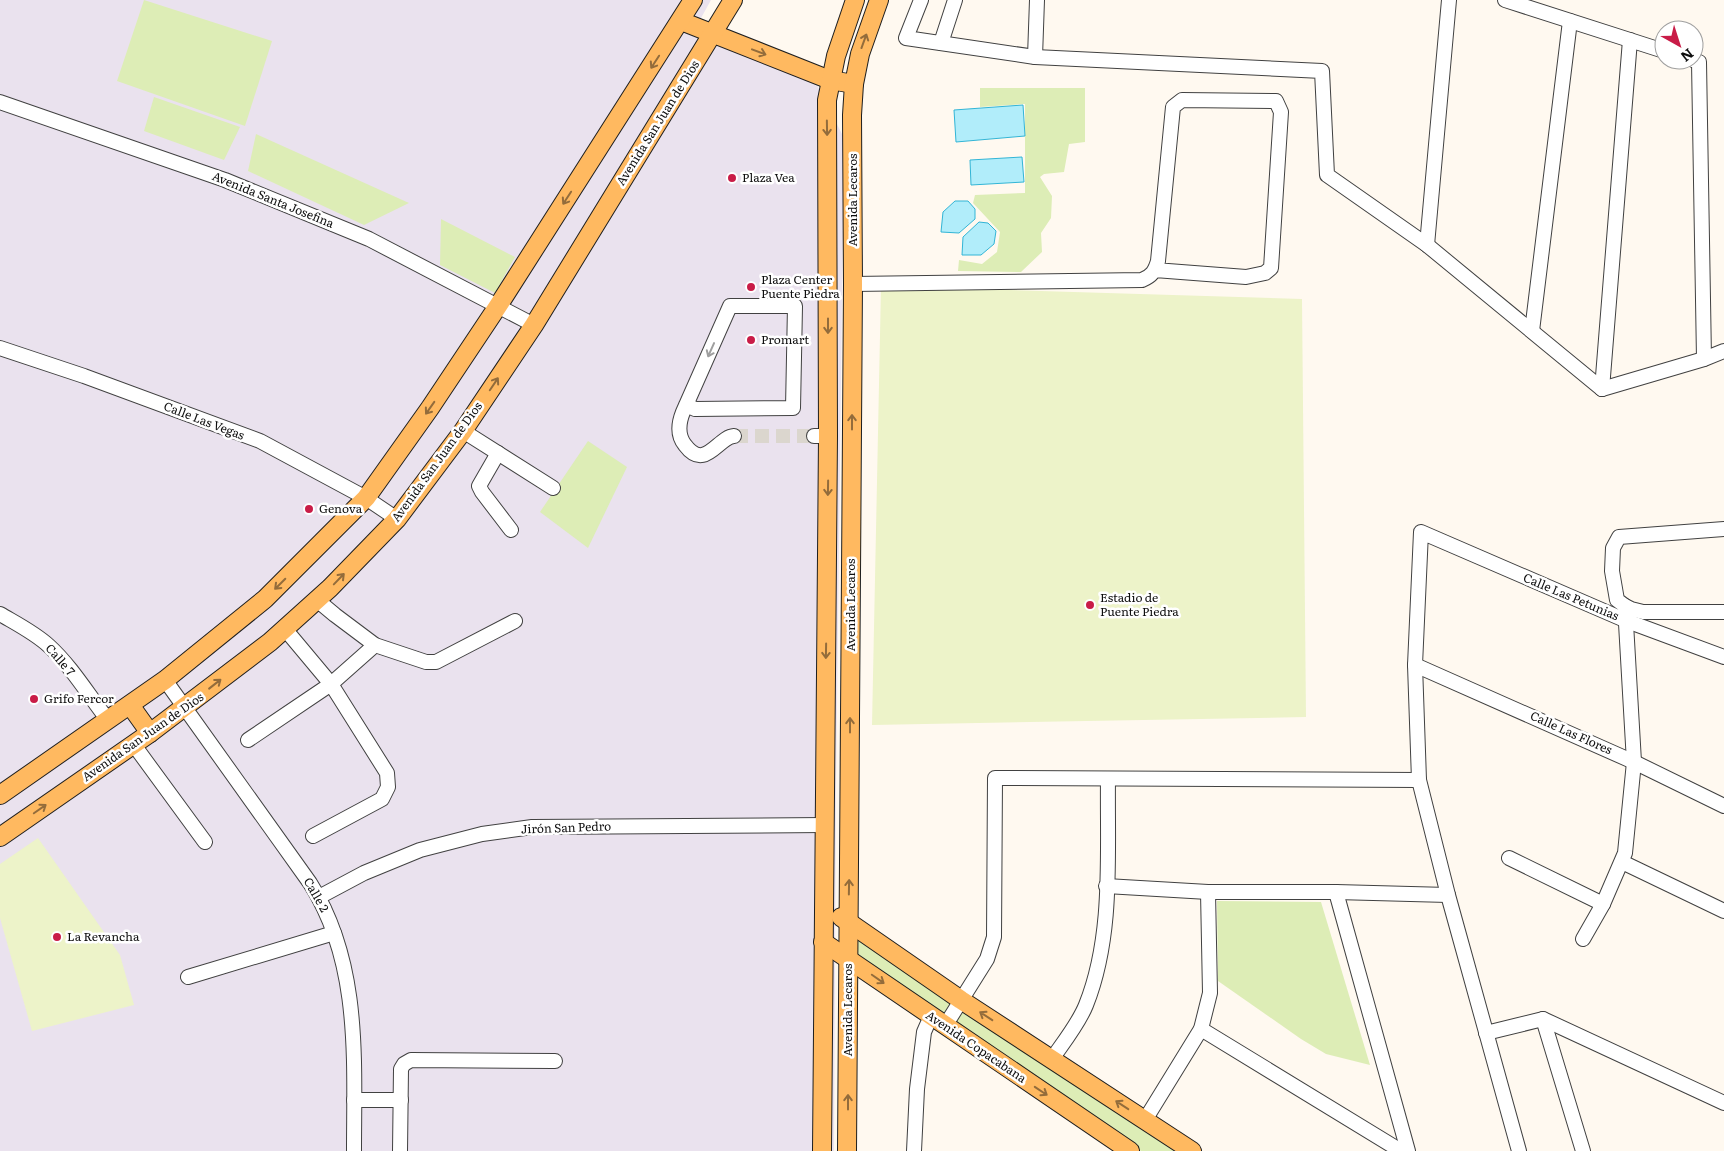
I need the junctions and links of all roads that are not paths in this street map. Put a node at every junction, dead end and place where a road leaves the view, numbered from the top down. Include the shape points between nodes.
1 (693, 0) edge
2 (733, 0) edge
3 (855, 0) edge
4 (879, 0) edge
5 (921, 0) edge
6 (955, 0) edge
7 (1037, 0) edge
8 (1449, 0) edge
9 (1505, 0) edge
10 (681, 21) junction
11 (1570, 21) junction
12 (714, 34) junction
13 (1630, 40) junction
14 (941, 43) junction
15 (1654, 48) edge
16 (1035, 57) junction
17 (1699, 70) edge
18 (830, 80) junction
19 (854, 84) junction
20 (0, 102) edge
21 (1427, 244) junction
22 (1156, 270) junction
23 (853, 284) junction
24 (498, 306) junction
25 (534, 325) junction
26 (1532, 331) junction
27 (0, 348) edge
28 (1724, 351) edge
29 (1704, 360) junction
30 (1602, 389) junction
31 (685, 408) junction
32 (463, 431) junction
33 (734, 436) tunnel mouth
34 (498, 453) junction
35 (553, 488) dead end
36 (366, 498) junction
37 (397, 519) junction
38 (1724, 529) edge
39 (511, 530) dead end
40 (317, 600) junction
41 (1625, 606) junction
42 (1724, 612) edge
43 (0, 614) edge
44 (515, 621) dead end
45 (1627, 621) junction
46 (284, 629) junction
47 (375, 645) junction
48 (1724, 657) edge
49 (1415, 665) junction
50 (165, 680) junction
51 (331, 684) junction
52 (130, 705) junction
53 (185, 708) junction
54 (108, 720) junction
55 (150, 733) junction
56 (248, 740) dead end
57 (134, 745) junction
58 (1634, 762) junction
59 (1108, 779) junction
60 (1419, 780) junction
61 (0, 795) edge
62 (1724, 806) edge
63 (825, 825) junction
64 (313, 836) dead end
65 (0, 837) edge
66 (205, 842) dead end
67 (1509, 858) dead end
68 (1622, 862) junction
69 (1106, 886) junction
70 (1208, 892) junction
71 (1336, 892) junction
72 (1448, 895) junction
73 (319, 897) junction
74 (1603, 904) junction
75 (824, 907) junction
76 (1724, 911) edge
77 (848, 921) junction
78 (334, 933) junction
79 (1583, 939) dead end
80 (824, 942) junction
81 (849, 959) junction
82 (188, 977) dead end
83 (962, 1000) junction
84 (1543, 1019) junction
85 (938, 1021) junction
86 (1201, 1029) junction
87 (1486, 1033) junction
88 (1052, 1060) junction
89 (556, 1062) dead end
90 (354, 1100) junction
91 (401, 1100) junction
92 (1724, 1103) edge
93 (1145, 1120) junction
94 (354, 1151) edge
95 (400, 1151) edge
96 (822, 1151) edge
97 (847, 1151) edge
98 (914, 1151) edge
99 (1130, 1151) edge
100 (1192, 1151) edge
101 (1401, 1151) edge
102 (1408, 1151) edge
103 (1519, 1151) edge
104 (1583, 1151) edge

1 - 10 main road
2 - 12 main road, Avenida San Juan de Dios
3 - 18 main road, Avenida Lecaros
19 -> 4 main road, Avenida Lecaros via 860,54
5 - 14 street via 906,38
6 - 14 street
7 - 16 street
8 - 21 street
9 - 11 street
10 - 12 main road
10 -> 24 main road
11 - 13 street
11 - 26 street
12 -> 18 main road
12 - 25 main road, Avenida San Juan de Dios
13 - 15 street
13 - 30 street
14 - 16 street
16 - 21 street via 1322,71 1327,175
17 - 29 street
18 - 19 main road
18 -> 63 main road, Avenida Lecaros via 821,436
19 - 23 main road, Avenida Lecaros
20 - 24 street, Avenida Santa Josefina via 225,180 369,239
21 - 26 street
22 - 22 street via 1246,277 1265,273 1271,268 1281,112 1276,102 1189,99 1173,106
22 - 23 street via 1142,280
77 -> 23 main road, Avenida Lecaros
24 - 25 street, Avenida Santa Josefina
24 -> 36 main road
32 -> 25 main road, Avenida San Juan de Dios
26 - 30 street
27 - 36 street, Calle Las Vegas via 260,441
28 - 29 street
29 - 30 street
31 -> 31 street via 793,408 795,306 730,306
31 - 33 street via 680,424 682,441 696,454 710,453
32 - 34 street
32 - 37 main road, Avenida San Juan de Dios
34 - 35 street
34 - 39 street via 479,486
36 - 37 street, Calle Las Vegas
36 -> 50 main road via 265,599
40 -> 37 main road, Avenida San Juan de Dios
38 - 41 street via 1619,537 1613,548 1612,571 1614,592 1617,600
40 - 46 main road, Avenida San Juan de Dios
40 - 47 street
41 - 42 street via 1643,612
41 - 45 street
43 - 54 street, Calle 7 via 49,646
44 - 47 street via 436,662 426,662
45 - 48 street, Calle Las Petunias
45 - 49 street, Calle Las Petunias via 1421,532
45 - 58 street
46 - 51 street
53 -> 46 main road, Avenida San Juan de Dios
47 - 51 street
49 - 58 street, Calle Las Flores
49 - 60 street
50 - 52 main road
50 - 53 street, Calle 2
51 - 56 street
51 - 64 street via 387,773 388,787 382,799
52 - 54 main road
52 - 55 main road
53 - 55 main road, Avenida San Juan de Dios
53 - 73 street, Calle 2
54 - 61 main road
55 - 57 main road, Avenida San Juan de Dios
65 -> 57 main road, Avenida San Juan de Dios
57 - 66 street
58 - 62 street, Calle Las Flores
58 - 68 street
59 - 60 street
59 - 69 street
59 - 83 street via 995,778 994,937 987,959
60 - 72 street
63 - 73 street, Jirón San Pedro via 532,827 482,834 420,850 364,872
63 - 75 main road, Avenida Lecaros
67 - 74 street
68 - 74 street
68 - 76 street
69 - 70 street
69 - 88 street via 1104,937 1097,974 1085,1007
70 - 71 street
70 - 86 street via 1210,993
71 - 72 street
71 - 102 street
72 - 87 street
73 - 78 street, Calle 2
74 - 79 street
75 - 77 main road
75 - 80 main road, Avenida Lecaros
77 - 81 main road, Avenida Lecaros
77 - 83 main road
78 - 82 street
78 - 90 street, Calle 2 via 352,1011
80 - 81 main road, Avenida Copacabana
80 - 96 main road, Avenida Lecaros
81 -> 85 main road, Avenida Copacabana
97 -> 81 main road, Avenida Lecaros
83 - 85 street
88 -> 83 main road
84 - 87 street
84 - 92 street
84 - 104 street
85 - 98 street via 924,1032
85 -> 99 main road, Avenida Copacabana
86 - 93 street
86 - 101 street
87 - 103 street
93 -> 88 main road
89 - 91 street via 411,1060 401,1069
90 - 91 street
90 - 94 street, Calle 2
91 - 95 street
93 - 100 main road

